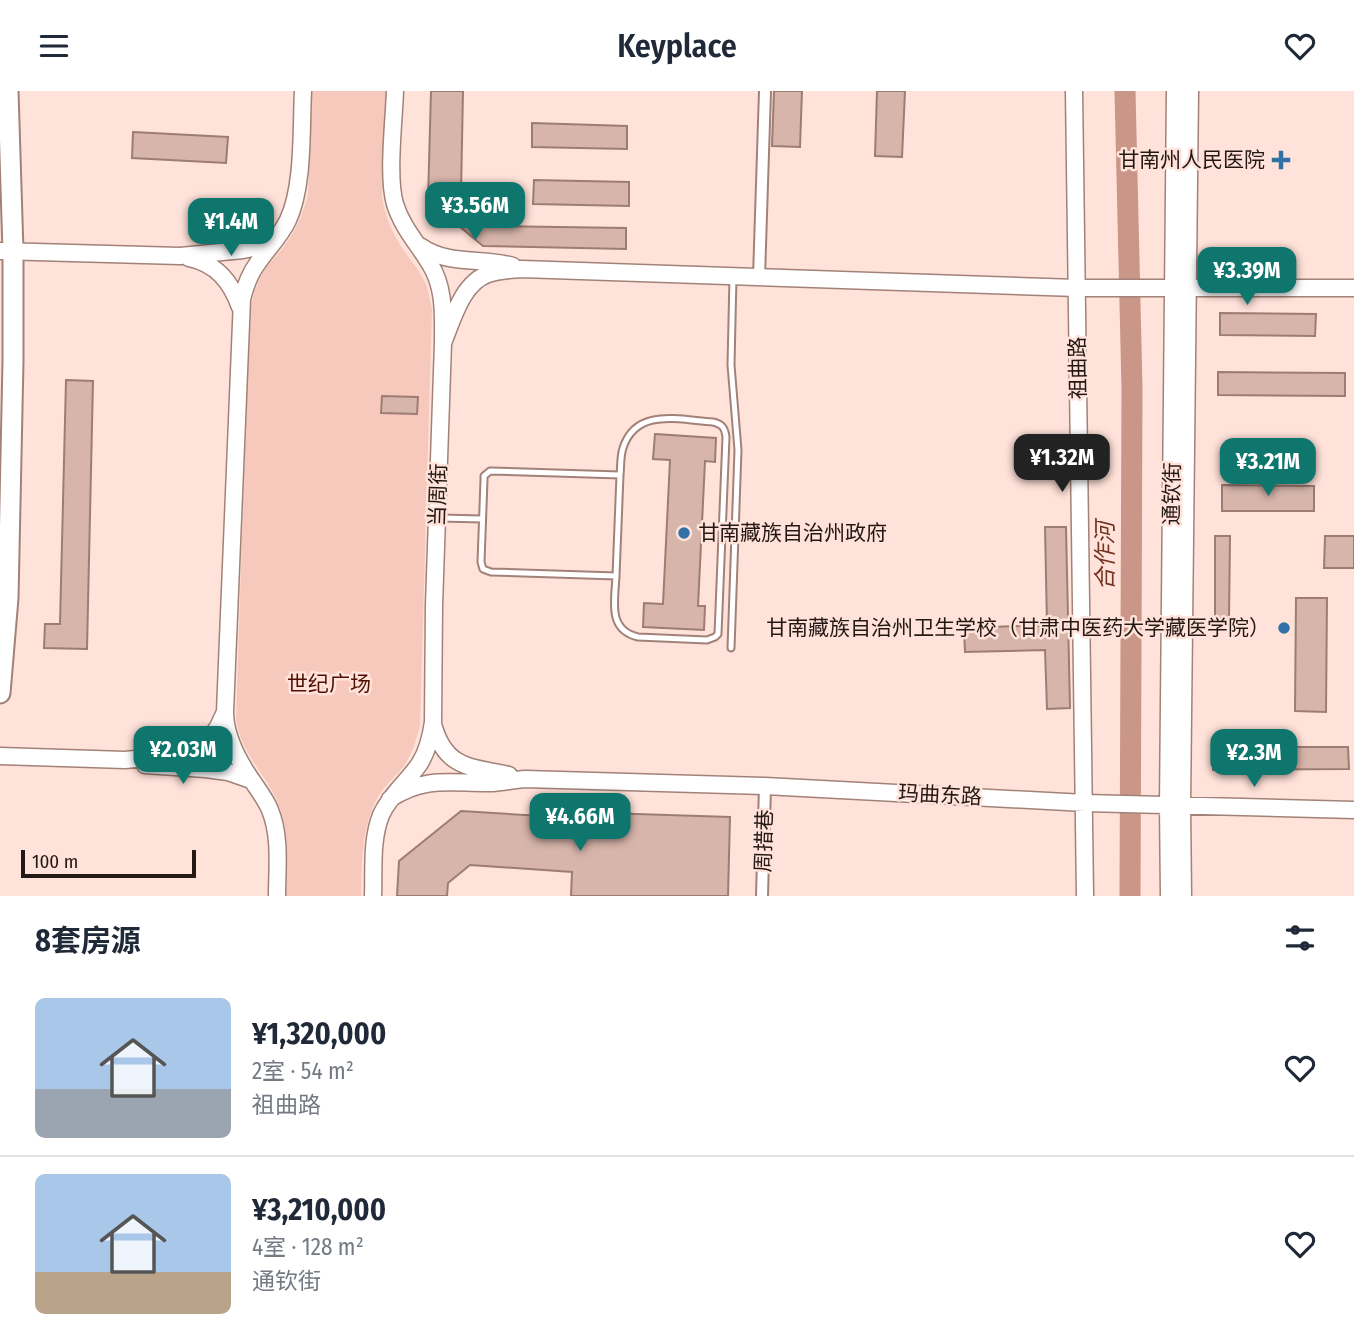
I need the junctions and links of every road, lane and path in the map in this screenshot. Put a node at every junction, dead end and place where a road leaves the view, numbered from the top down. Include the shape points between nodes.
1 (8, 91) edge
2 (303, 91) edge
3 (395, 91) edge
4 (765, 91) edge
5 (1073, 91) edge
6 (1175, 91) edge
7 (1190, 91) edge
8 (282, 233) junction
9 (414, 241) junction
10 (6, 251) edge
11 (180, 255) junction
12 (522, 269) junction
13 (733, 276) junction
14 (759, 277) junction
15 (1077, 288) junction
16 (1354, 288) edge
17 (1181, 289) junction
18 (241, 308) junction
19 (443, 342) junction
20 (0, 372) edge
21 (0, 417) edge
22 (620, 475) junction
23 (438, 518) junction
24 (482, 519) junction
25 (616, 576) junction
26 (731, 648) dead end
27 (0, 693) edge
28 (225, 712) junction
29 (433, 722) junction
30 (0, 756) edge
31 (125, 760) junction
32 (525, 779) junction
33 (251, 780) junction
34 (765, 786) junction
35 (390, 799) junction
36 (1091, 803) junction
37 (1168, 805) junction
38 (1354, 810) edge
39 (277, 896) edge
40 (373, 896) edge
41 (762, 896) edge
42 (1085, 896) edge
43 (1169, 896) edge
44 (1183, 896) edge

1 - 10 highway
2 - 8 street via 296,191
3 - 9 street, 当周街 via 394,200
4 - 14 street
5 - 15 street, 祖曲路
6 - 17 street, 通钦街
7 - 17 street
8 - 11 street via 243,250
8 - 18 street via 257,264
9 - 12 street via 444,258
9 - 19 street, 当周街 via 441,290
10 - 11 street
10 - 27 highway via 13,361 8,598
11 - 18 street via 215,268
12 - 13 street
12 - 19 street via 476,280 457,308
13 - 14 street
13 - 26 lane via 731,365 738,450
14 - 15 street
15 - 17 street
15 - 36 street, 祖曲路
16 - 17 street
17 - 37 street, 通钦街
18 - 28 street
19 - 23 street, 当周街
20 - 21 highway
22 - 24 lane via 490,471 484,476
22 - 25 lane
22 - 25 lane via 624,446 646,421 713,422 723,427 718,634 706,640 628,633 615,616
23 - 24 lane
23 - 29 street, 当周街
24 - 25 lane via 481,562 486,571
28 - 31 street via 213,735 198,748 177,755
28 - 33 street via 234,749
29 - 32 street via 443,747 457,762
29 - 35 street, 当周街 via 420,762
30 - 31 street
31 - 33 street via 228,772
32 - 34 street, 玛曲东路
32 - 35 street via 432,782
33 - 39 street via 273,819
34 - 36 street, 玛曲东路
34 - 41 street, 周措巷
35 - 40 street, 当周街 via 377,829
36 - 37 street, 玛曲东路
36 - 42 street, 祖曲路
37 - 38 street, 玛曲东路
37 - 43 street, 通钦街
37 - 44 street

